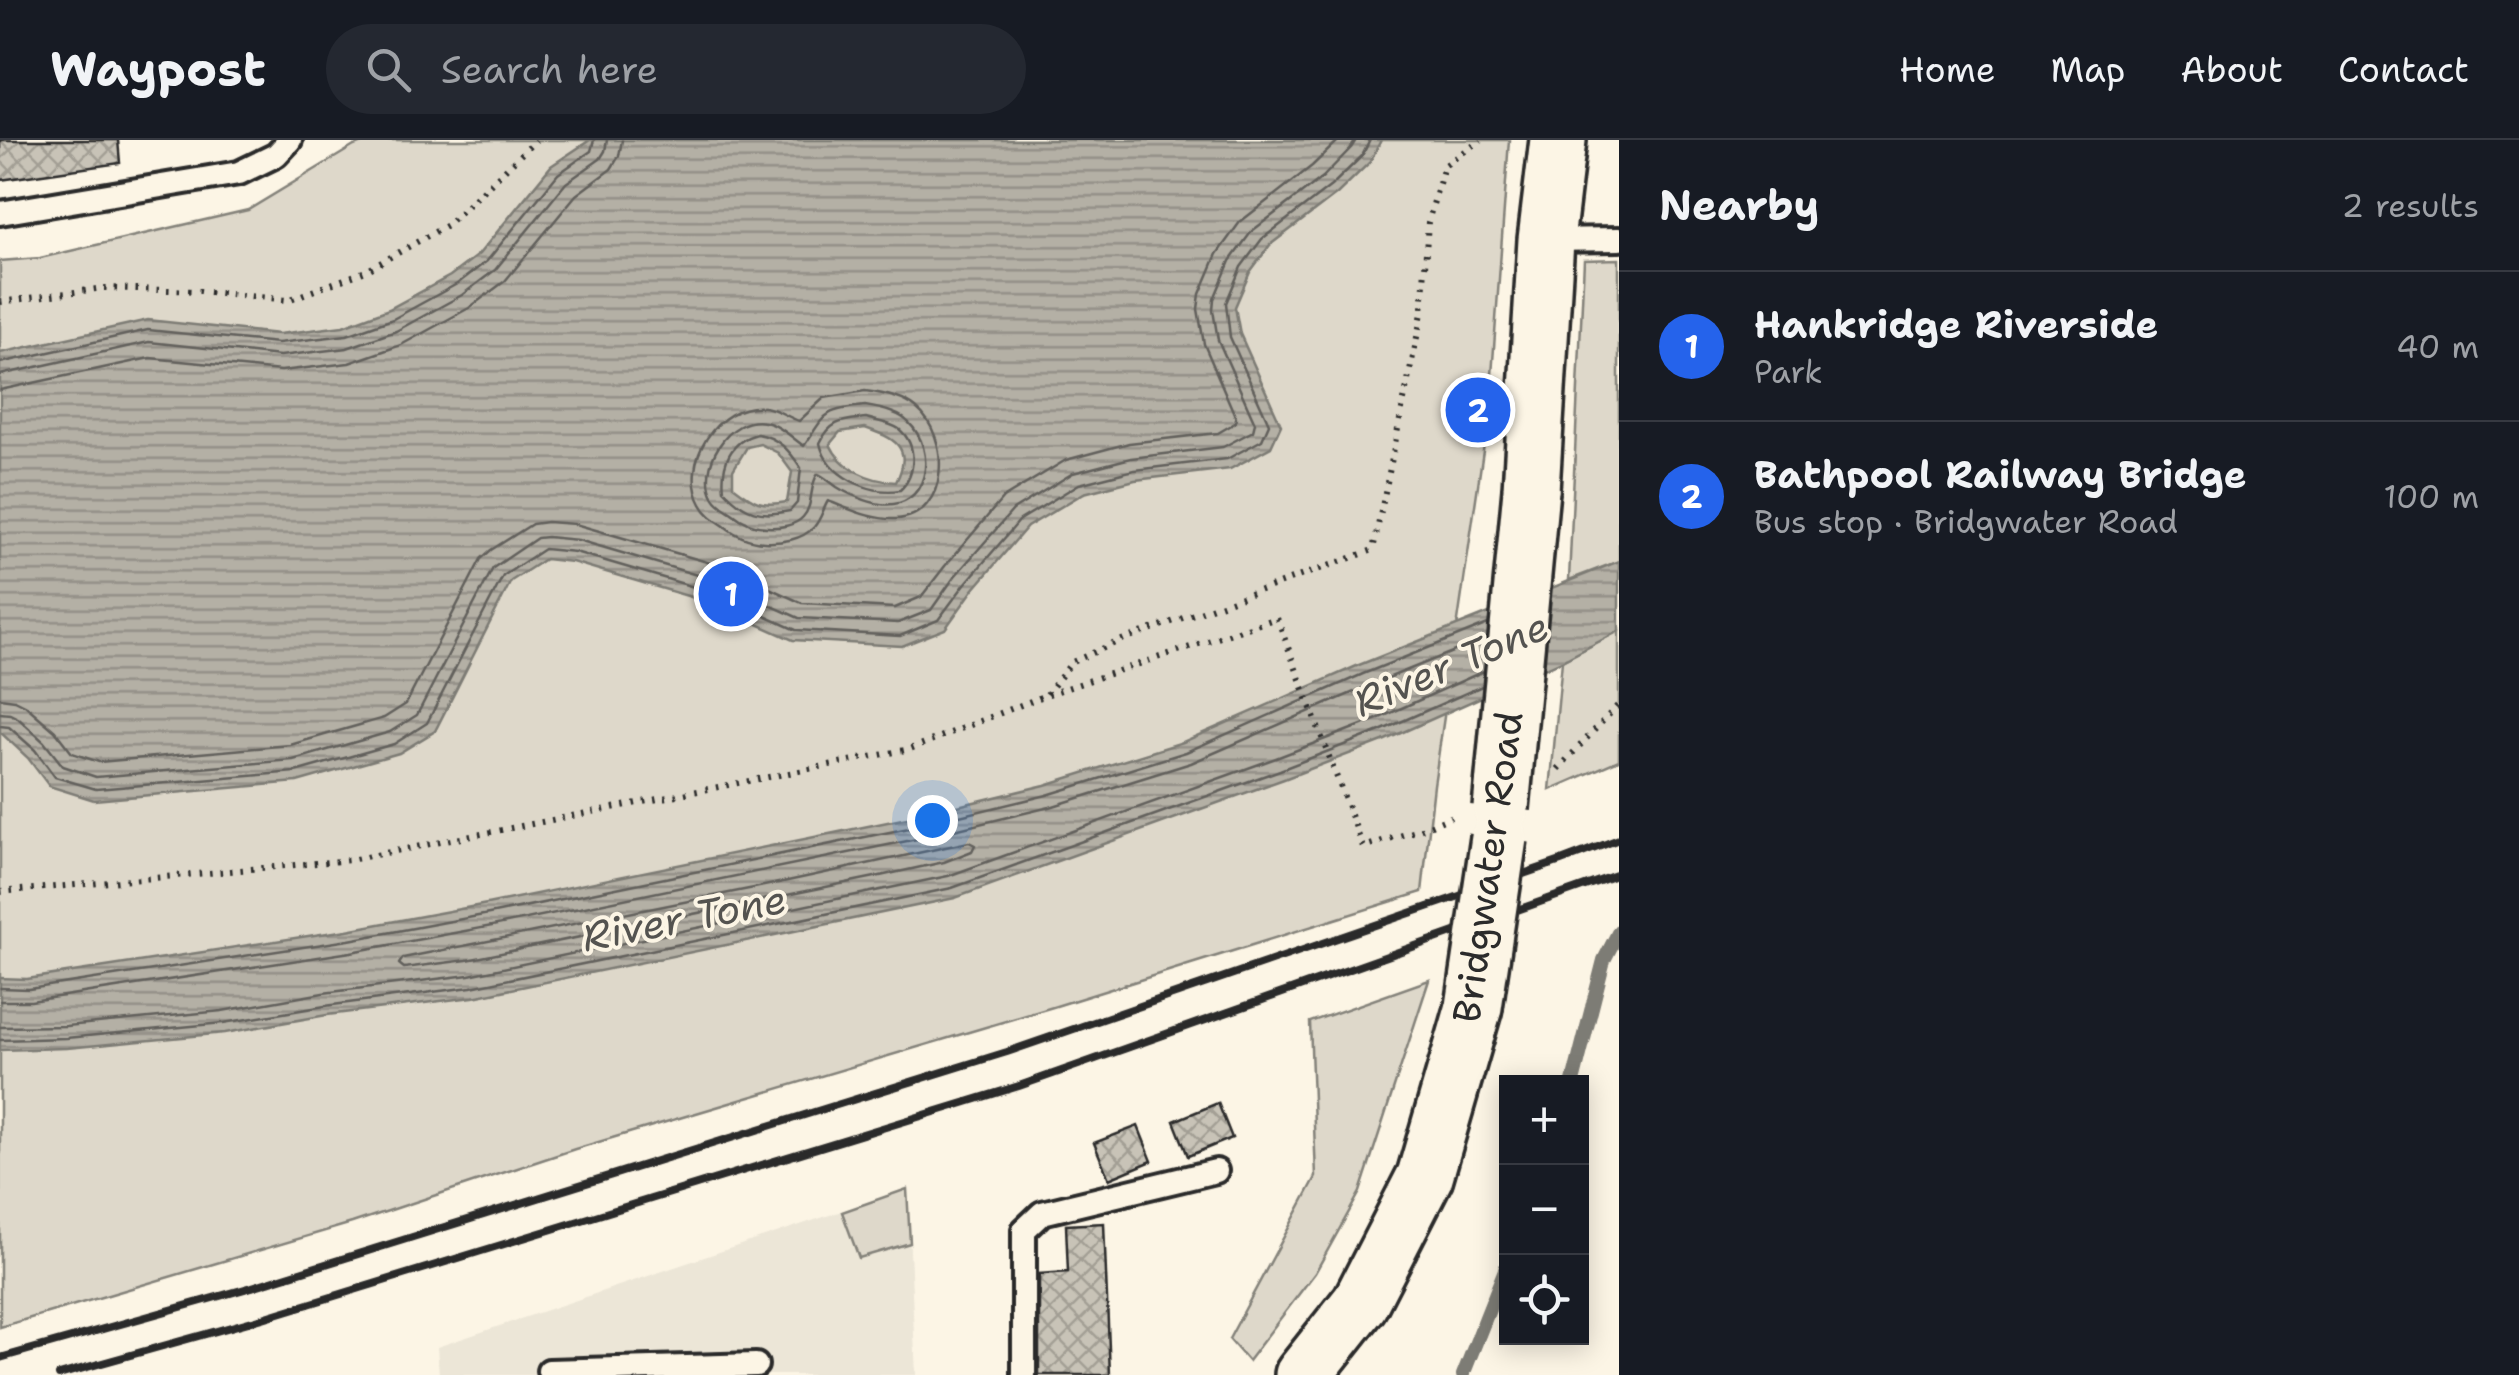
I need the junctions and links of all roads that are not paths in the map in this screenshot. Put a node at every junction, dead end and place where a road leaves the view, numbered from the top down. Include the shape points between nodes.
1 (290, 140) edge
2 (1558, 140) edge
3 (0, 213) edge
4 (1619, 239) edge
5 (1546, 240) junction
6 (1216, 1171) dead end
7 (756, 1365) dead end
8 (548, 1371) dead end
9 (1024, 1375) edge
10 (1304, 1375) edge

1 - 3 lane via 240,173
2 - 5 main road, Bridgwater Road
4 - 5 lane
5 - 10 main road, Bridgwater Road, bridge via 1500,823 1474,1007 1425,1176 1360,1303
6 - 9 lane via 1042,1213 1024,1230
7 - 8 lane

